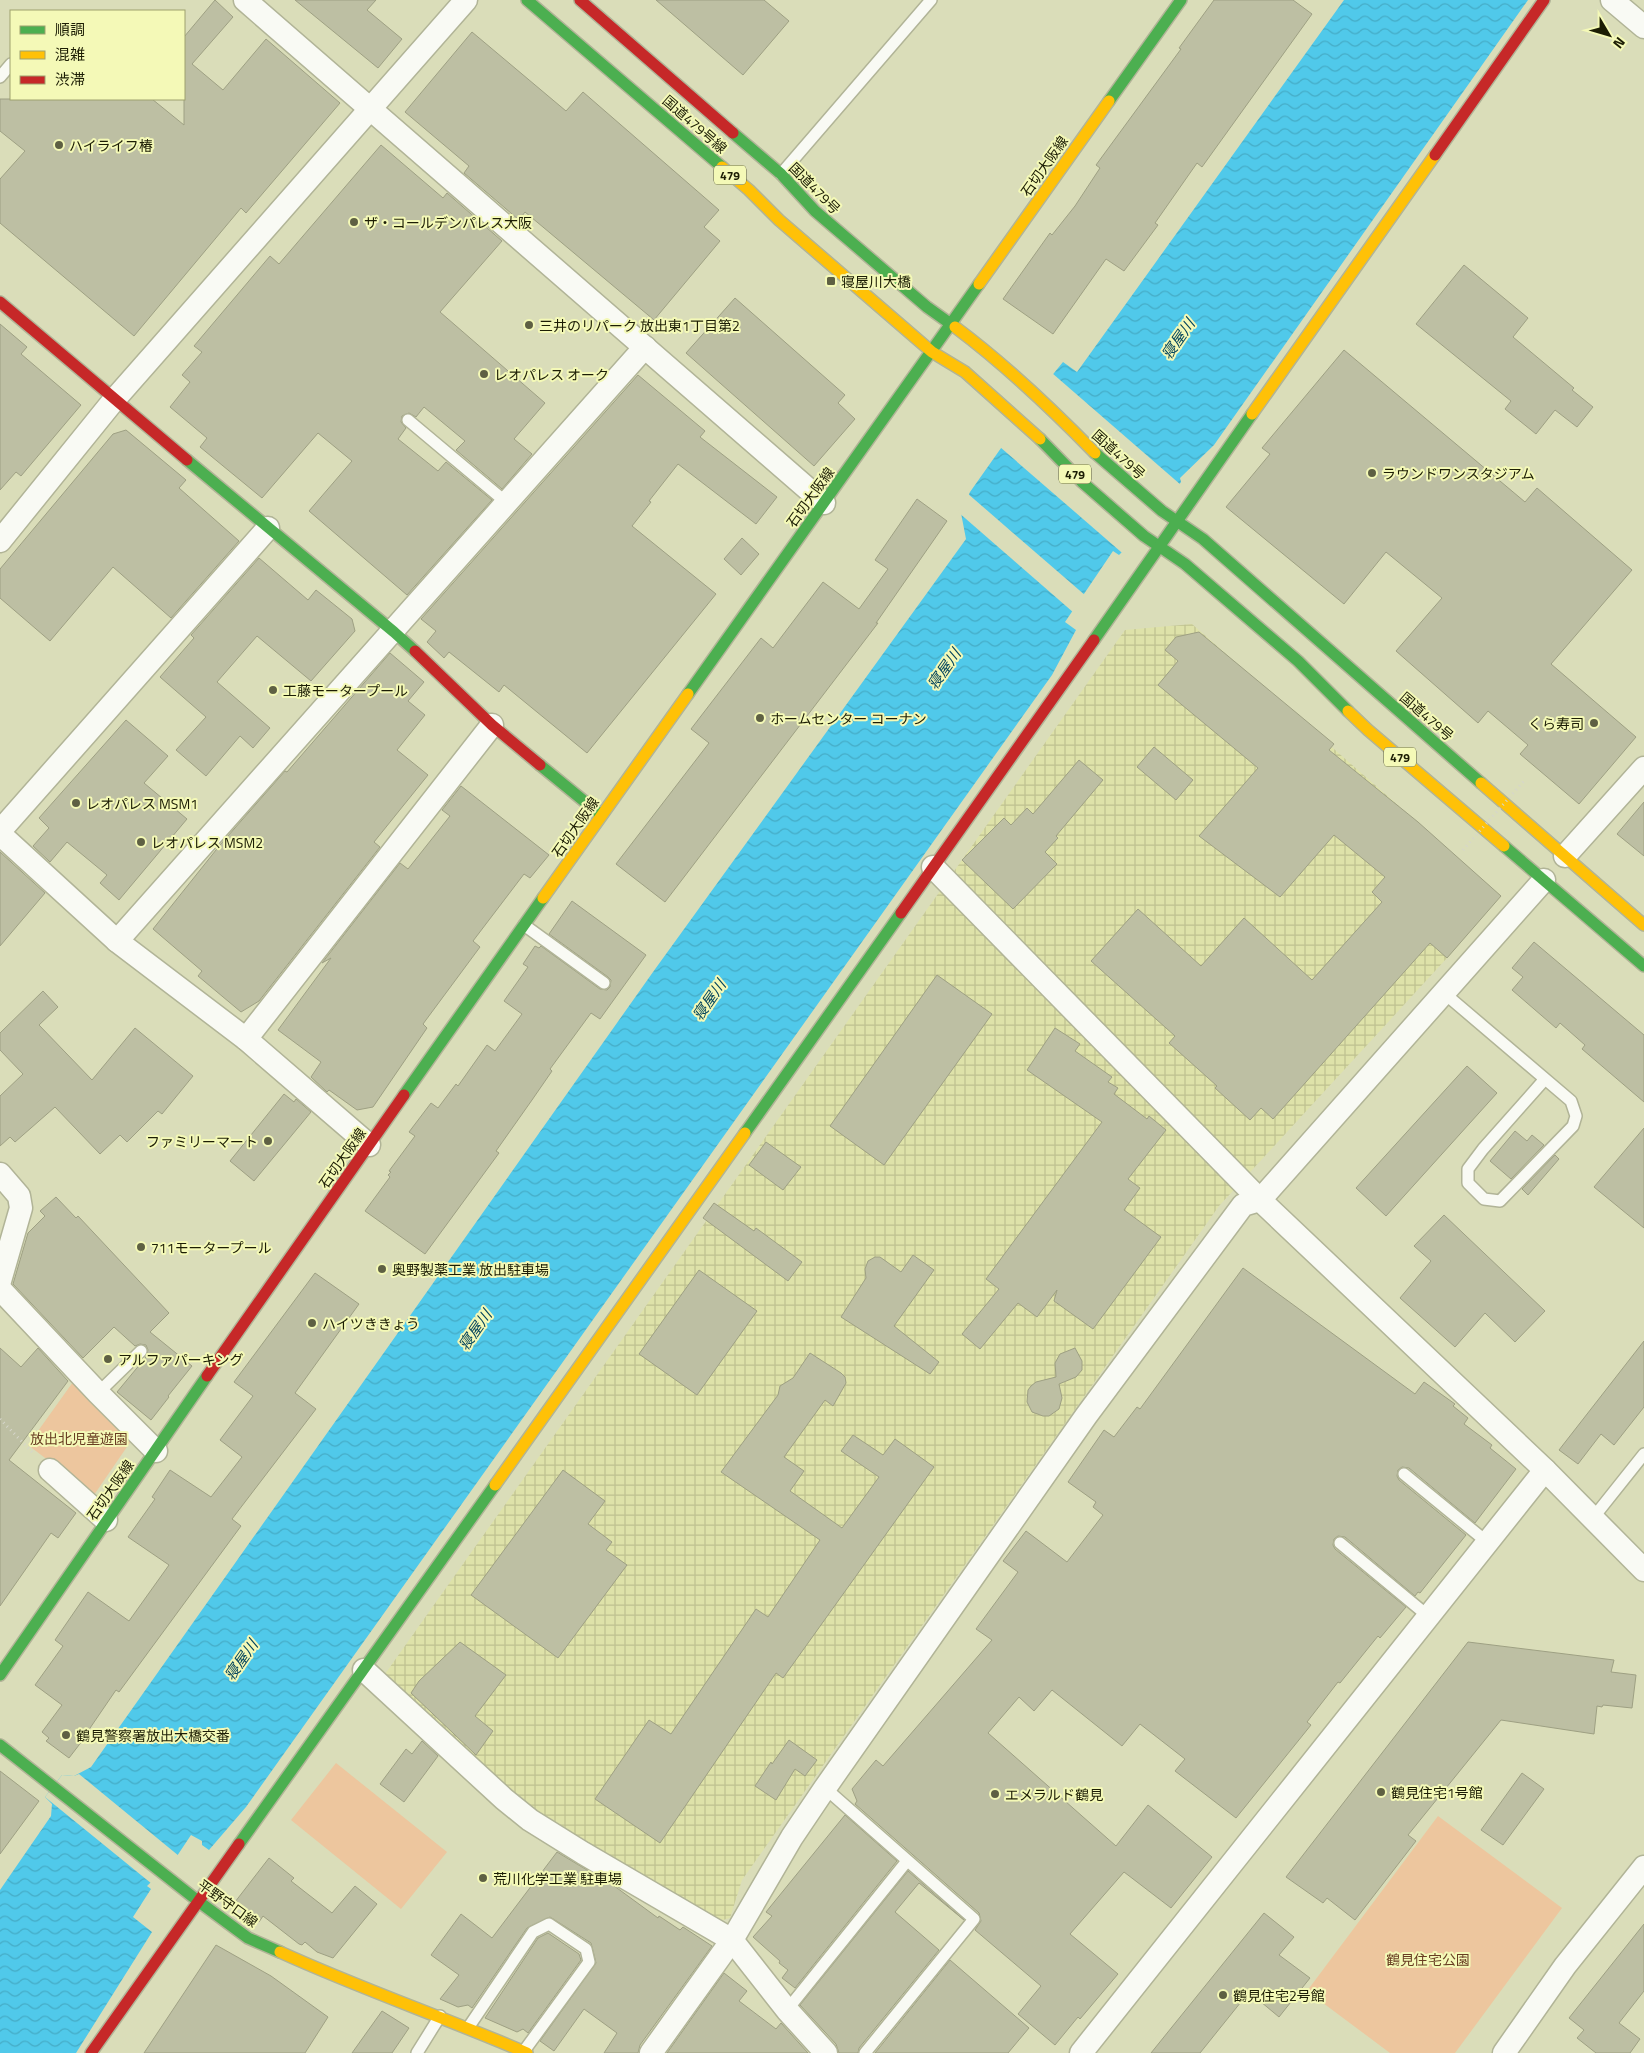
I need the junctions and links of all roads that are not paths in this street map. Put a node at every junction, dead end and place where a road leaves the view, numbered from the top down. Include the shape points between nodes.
1 (245, 0) edge
2 (466, 0) edge
3 (527, 0) edge
4 (580, 0) edge
5 (931, 0) edge
6 (1181, 0) edge
7 (1544, 0) edge
8 (1612, 0) edge
9 (1644, 27) edge
10 (10, 65) edge
11 (0, 77) edge
12 (372, 110) junction
13 (781, 174) junction
14 (0, 302) edge
15 (951, 324) junction
16 (645, 347) junction
17 (932, 352) junction
18 (114, 400) junction
19 (408, 420) dead end
20 (507, 503) junction
21 (824, 503) junction
22 (1177, 521) junction
23 (268, 528) junction
24 (0, 541) edge
25 (1159, 546) junction
26 (394, 632) junction
27 (492, 725) junction
28 (1644, 768) edge
29 (601, 814) junction
30 (0, 832) edge
31 (1565, 856) junction
32 (933, 867) junction
33 (1544, 880) junction
34 (1644, 924) edge
35 (524, 925) junction
36 (117, 941) junction
37 (1644, 966) edge
38 (604, 983) dead end
39 (1444, 993) junction
40 (246, 1039) junction
41 (1546, 1078) junction
42 (369, 1145) junction
43 (0, 1174) edge
44 (1260, 1200) junction
45 (1, 1277) edge
46 (141, 1351) dead end
47 (98, 1393) junction
48 (156, 1451) junction
49 (1644, 1454) edge
50 (50, 1470) road end
51 (1545, 1470) junction
52 (1404, 1474) dead end
53 (1593, 1518) junction
54 (106, 1520) junction
55 (1487, 1542) junction
56 (1340, 1543) dead end
57 (1644, 1570) edge
58 (1428, 1616) junction
59 (364, 1670) junction
60 (0, 1675) edge
61 (0, 1745) edge
62 (826, 1788) junction
63 (907, 1861) junction
64 (1644, 1867) edge
65 (198, 1901) junction
66 (732, 1940) junction
67 (786, 2010) junction
68 (440, 2016) junction
69 (468, 2028) junction
70 (525, 2052) edge
71 (91, 2053) edge
72 (417, 2053) edge
73 (651, 2053) edge
74 (826, 2053) edge
75 (865, 2053) edge
76 (1082, 2053) edge
77 (1504, 2053) edge

1 - 12 street
2 - 12 street
3 - 17 main road, 国道479号線 / 479
4 - 13 main road, 国道479号 / 479
5 - 13 lane
6 - 15 main road, 石切大阪線
7 - 22 main road
8 - 9 street
10 - 11 lane
12 - 16 street
12 - 18 street
13 - 15 main road, 国道479号 / 479 via 815,211 926,307
14 - 18 main road
15 - 17 main road, 石切大阪線
15 - 22 main road, 国道479号 / 479 via 1054,411 1103,462
16 - 20 street
16 - 21 street
17 - 21 main road, 石切大阪線
17 - 25 main road, 479 via 965,372 1030,428 1082,482
18 - 23 main road
18 - 24 street
19 - 20 lane
20 - 26 street
21 - 29 main road, 石切大阪線
22 - 25 main road
22 - 31 main road, 国道479号 / 479 via 1203,539
23 - 26 main road
23 - 30 street
25 - 32 main road
25 - 33 main road, 479 via 1185,564 1291,655 1368,730
26 - 27 main road
26 - 36 street
27 - 29 main road
27 - 40 street
28 - 31 street
29 - 35 main road, 石切大阪線
30 - 36 street
31 - 34 main road, 国道479号 / 479
32 - 44 street
32 - 59 main road
33 - 37 main road, 479
33 - 39 street
35 - 38 lane
35 - 42 main road, 石切大阪線
36 - 40 street
39 - 41 lane
39 - 44 street
40 - 42 street
41 - 41 lane via 1571,1101 1576,1116 1573,1126 1500,1200 1484,1199 1468,1183 1468,1169
42 - 48 main road, 石切大阪線
43 - 45 street via 19,1196 21,1208
44 - 51 street
44 - 62 street via 1243,1205 1086,1416
45 - 47 street
46 - 47 lane
47 - 48 street
48 - 54 main road, 石切大阪線
49 - 53 lane
50 - 54 street
51 - 53 street
51 - 55 street
52 - 55 lane
53 - 57 street
54 - 60 main road, 石切大阪線
55 - 58 street
56 - 58 lane
58 - 76 street
59 - 65 main road
59 - 66 street via 530,1820
61 - 65 main road, 平野守口線
62 - 63 lane
62 - 66 street via 792,1837
63 - 67 lane
63 - 75 lane via 974,1918
64 - 77 street via 1564,1966
65 - 68 main road, 平野守口線 via 248,1938 315,1968
65 - 71 main road
66 - 67 street
66 - 73 street
67 - 74 street
68 - 69 main road, 平野守口線
68 - 72 lane
69 - 70 main road, 平野守口線
69 - 70 lane via 534,1932 549,1924 586,1949 589,1962

